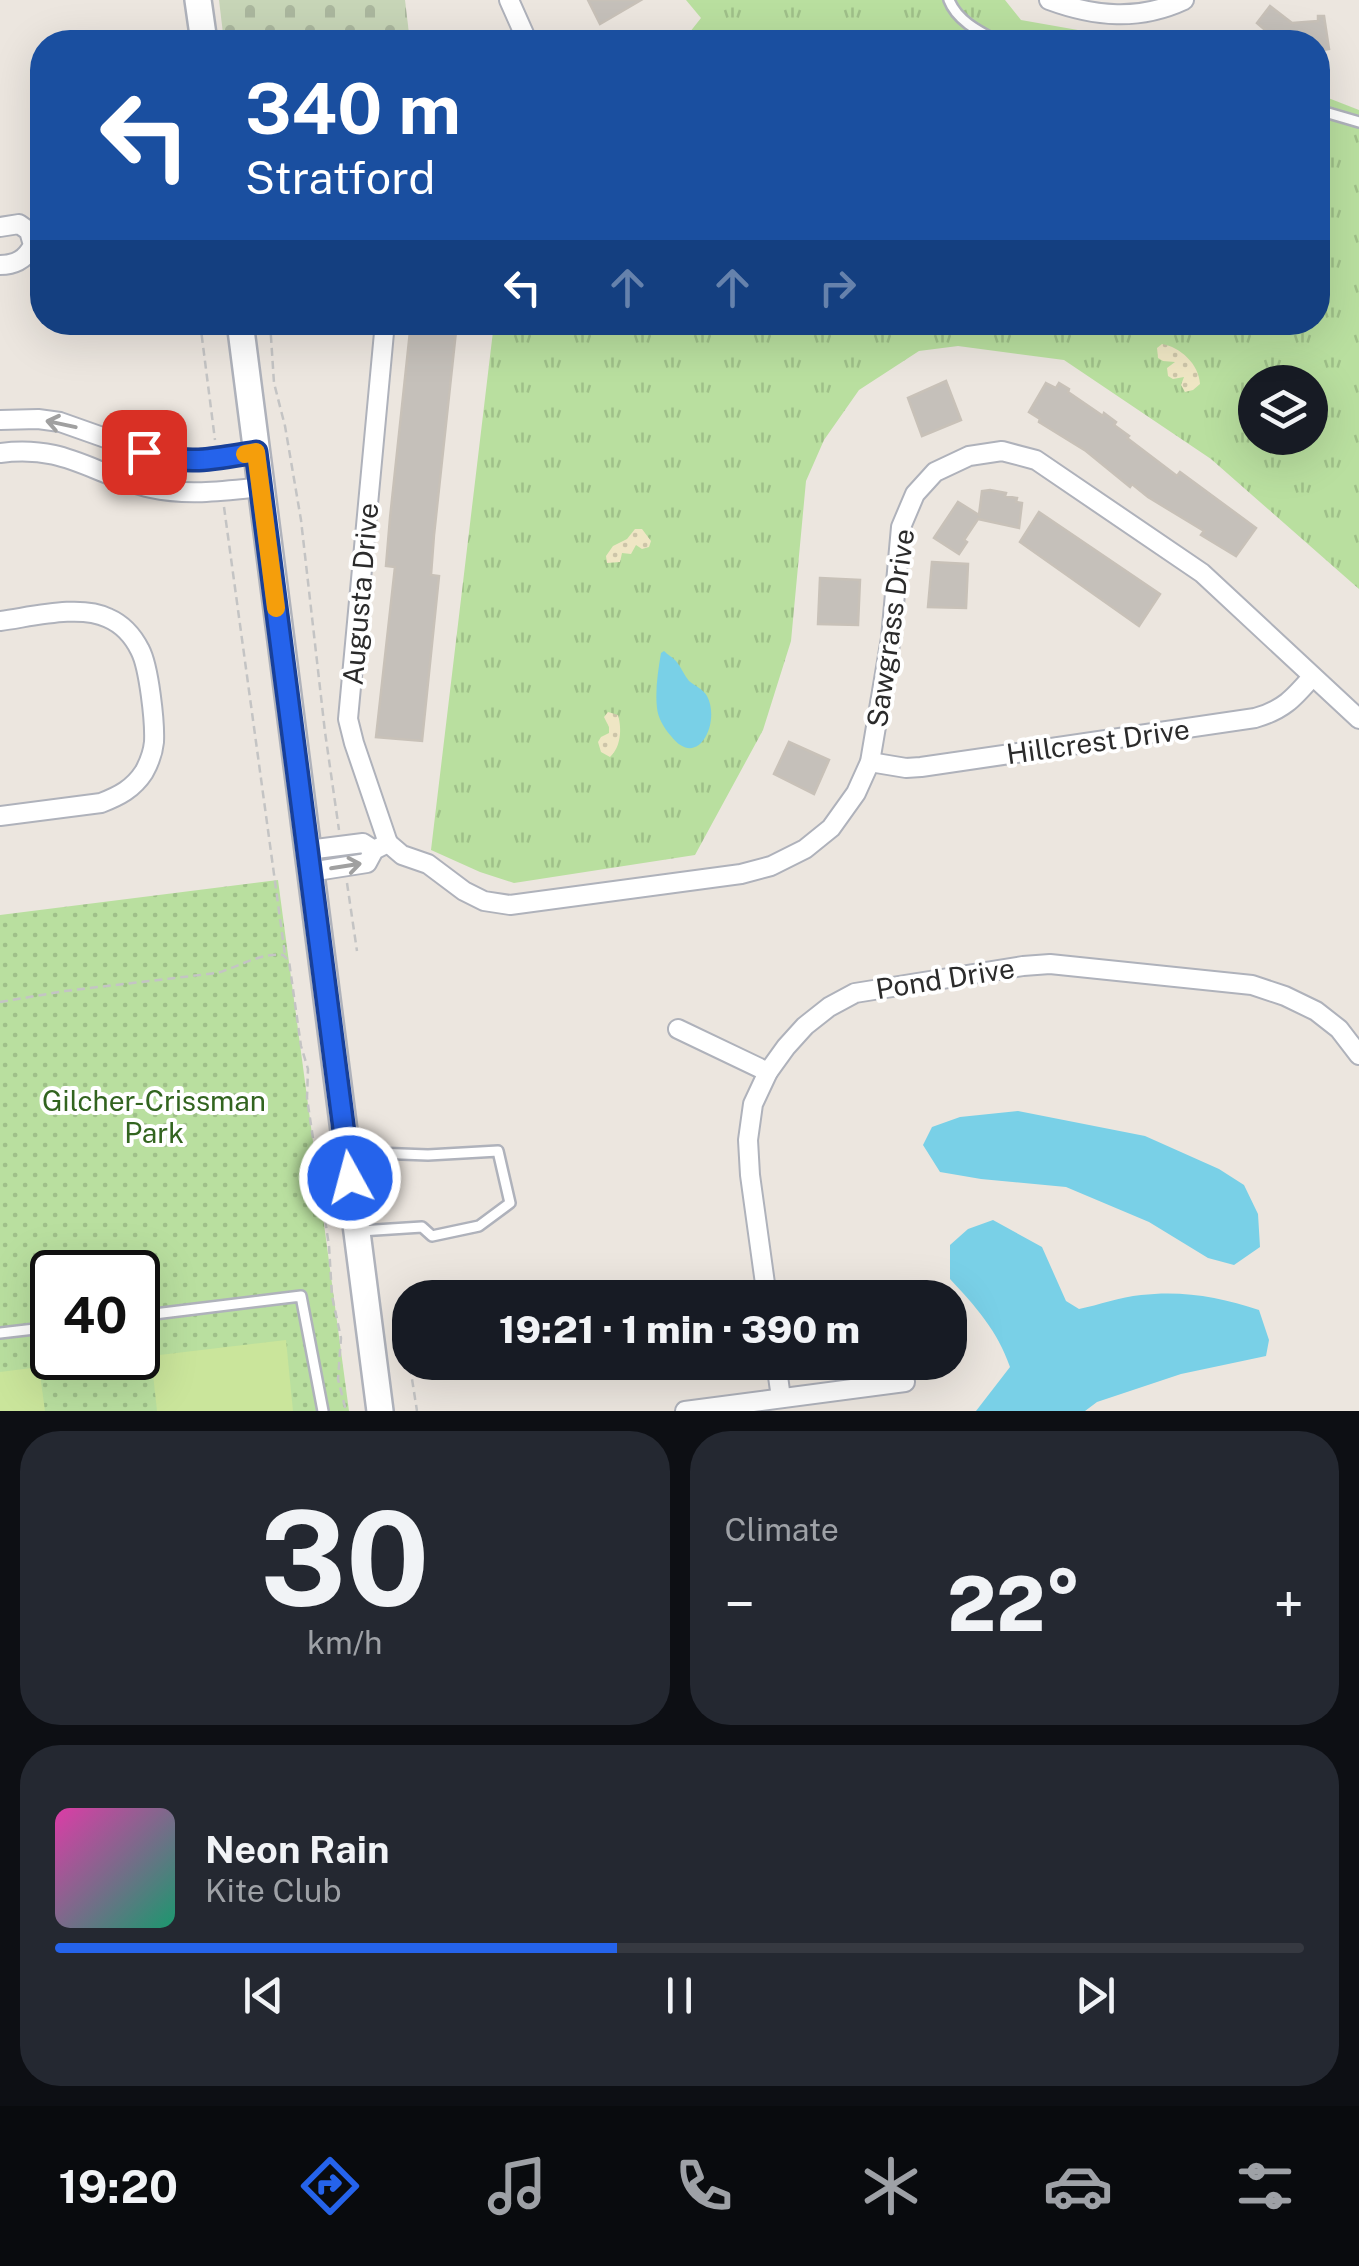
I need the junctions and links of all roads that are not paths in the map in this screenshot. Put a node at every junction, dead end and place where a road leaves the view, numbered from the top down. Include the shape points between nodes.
1 (198, 0) edge
2 (508, 0) edge
3 (949, 0) edge
4 (1050, 0) edge
5 (1184, 0) edge
6 (202, 30) edge
7 (522, 30) edge
8 (979, 30) edge
9 (1330, 114) edge
10 (1359, 122) edge
11 (0, 226) edge
12 (30, 231) edge
13 (30, 250) edge
14 (0, 265) edge
15 (242, 335) edge
16 (384, 335) edge
17 (0, 420) edge
18 (256, 452) junction
19 (0, 453) edge
20 (261, 488) junction
21 (0, 621) edge
22 (1312, 677) junction
23 (1359, 719) edge
24 (870, 762) junction
25 (0, 816) edge
26 (381, 846) junction
27 (309, 861) junction
28 (678, 1029) dead end
29 (1359, 1055) edge
30 (768, 1072) junction
31 (346, 1152) junction
32 (357, 1232) junction
33 (765, 1280) edge
34 (160, 1313) edge
35 (30, 1329) edge
36 (0, 1333) edge
37 (778, 1380) edge
38 (905, 1382) dead end
39 (781, 1398) junction
40 (323, 1411) edge
41 (380, 1411) edge
42 (685, 1411) edge

1 - 6 street
2 - 7 street
3 - 8 lane
4 - 5 street via 1116,15
9 - 10 lane
11 - 12 street via 19,224
13 - 14 street
15 - 18 street
16 - 26 street, Augusta Drive via 348,719
18 -> 17 street via 183,461 60,422
18 - 20 street
19 - 20 street via 64,456 155,489
20 - 27 street
21 - 25 street via 79,611 110,618 133,638 145,662 154,741 146,770 128,791 101,803
22 - 23 street, Sawgrass Drive
22 - 24 street, Hillcrest Drive via 1290,703 1254,718 921,767
22 - 24 street, Sawgrass Drive via 1202,573 1036,460 1002,451 969,456 935,472 900,526 891,638
24 - 26 street, Sawgrass Drive via 831,828 805,849 740,874 510,906 464,891 428,864
26 - 27 street via 342,846
27 -> 26 street via 367,863
27 - 31 street
28 - 30 street
29 - 30 street, Pond Drive via 1316,1011 1252,985 1050,964 856,992 804,1026
30 - 33 street, Pond Drive via 753,1104 748,1140
31 - 32 street
31 - 32 lane via 428,1156 498,1150 510,1203 478,1226 432,1236 422,1226
32 - 41 street
34 - 40 lane via 301,1296
35 - 36 lane
37 - 39 street
38 - 39 street
39 - 42 street

